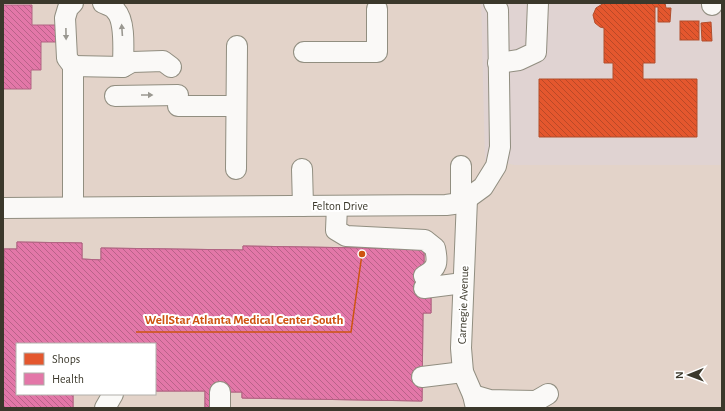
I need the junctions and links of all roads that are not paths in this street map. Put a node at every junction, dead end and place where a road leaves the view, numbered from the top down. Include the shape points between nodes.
1 (73, 3) edge
2 (102, 3) edge
3 (494, 3) edge
4 (538, 3) edge
5 (377, 9) dead end
6 (237, 46) dead end
7 (304, 52) dead end
8 (498, 63) junction
9 (73, 66) junction
10 (123, 66) junction
11 (175, 67) dead end
12 (115, 96) dead end
13 (236, 106) junction
14 (461, 166) dead end
15 (236, 169) dead end
16 (302, 169) dead end
17 (464, 201) junction
18 (303, 206) junction
19 (337, 206) junction
20 (73, 207) junction
21 (3, 208) edge
22 (463, 283) junction
23 (463, 372) junction
24 (422, 377) dead end
25 (112, 395) edge
26 (474, 401) edge
27 (105, 408) edge

1 -> 9 street via 68,8 65,18 67,58
10 -> 2 street via 122,24 117,11
3 - 8 street via 498,10
4 - 8 street via 536,52 519,60
5 - 7 street via 377,52
6 - 13 street
8 - 17 street via 500,147 496,166 483,187
9 - 10 street
9 - 20 street
10 - 11 street via 132,62 163,61
12 -> 13 street
13 - 15 street
14 - 17 street, Carnegie Avenue
16 - 18 street
17 - 19 street, Felton Drive via 446,205
17 - 22 street, Carnegie Avenue
18 - 19 street, Felton Drive
18 - 20 street, Felton Drive
19 - 22 street via 336,230 346,236 425,240 435,248 438,262 424,282
20 - 21 street, Felton Drive
22 - 23 street, Carnegie Avenue
23 - 24 street
23 - 26 street, Carnegie Avenue
25 - 27 street

